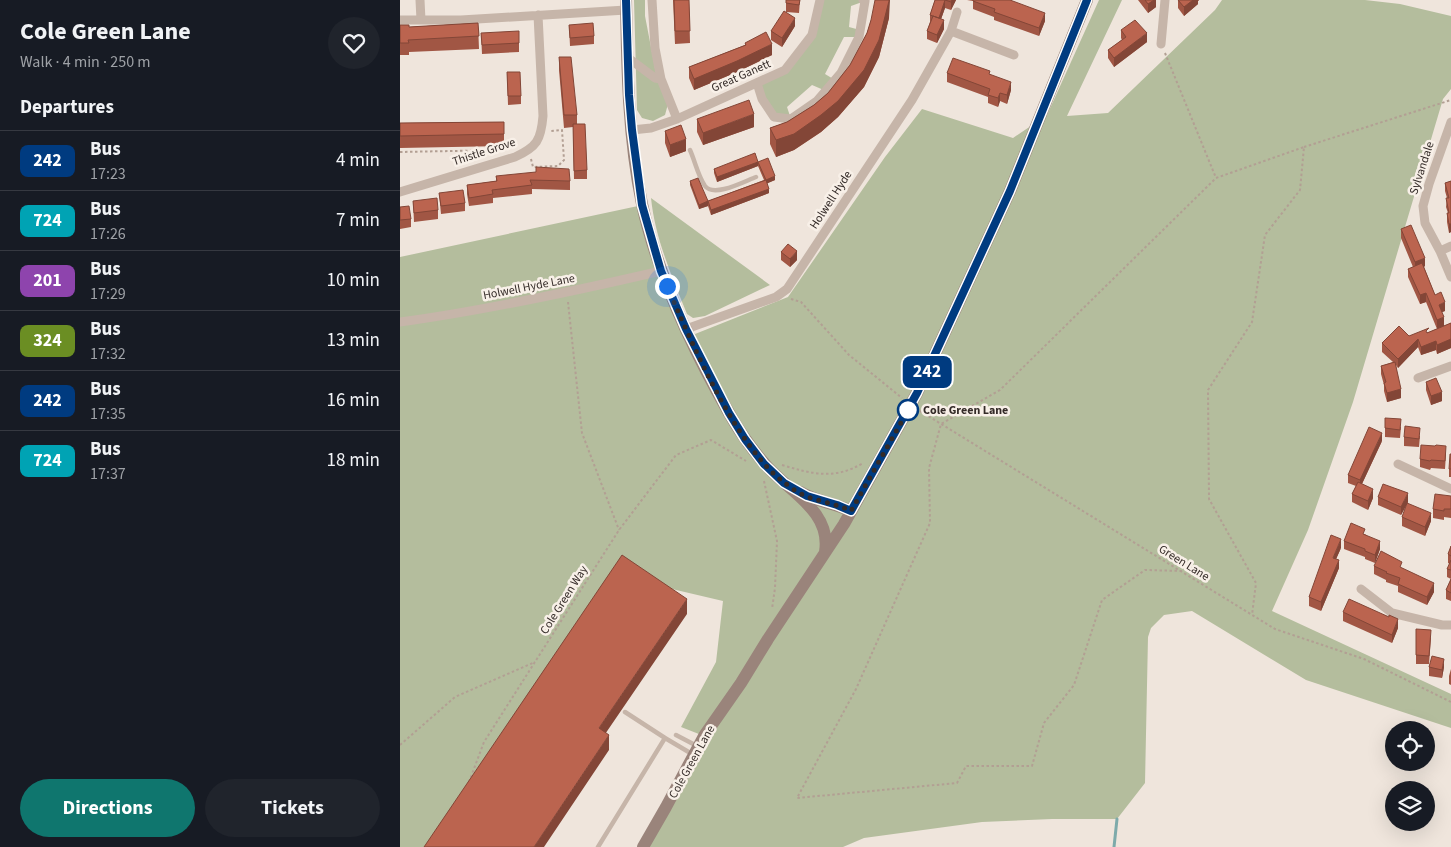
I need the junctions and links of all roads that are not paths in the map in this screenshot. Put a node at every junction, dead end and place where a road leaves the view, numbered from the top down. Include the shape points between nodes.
1 (420, 0) edge
2 (652, 0) edge
3 (820, 0) edge
4 (863, 0) edge
5 (1087, 0) edge
6 (1165, 0) edge
7 (626, 5) edge
8 (957, 12) dead end
9 (538, 15) junction
10 (400, 20) edge
11 (421, 20) junction
12 (951, 31) junction
13 (1161, 44) road end
14 (1014, 55) dead end
15 (627, 57) junction
16 (661, 79) junction
17 (757, 83) junction
18 (1451, 122) edge
19 (679, 123) junction
20 (632, 130) junction
21 (690, 150) dead end
22 (756, 177) dead end
23 (400, 192) edge
24 (1451, 246) edge
25 (1440, 251) junction
26 (661, 271) junction
27 (1451, 277) edge
28 (400, 322) edge
29 (686, 329) junction
30 (1451, 366) edge
31 (1418, 378) dead end
32 (1398, 464) dead end
33 (784, 483) junction
34 (1451, 490) edge
35 (851, 511) junction
36 (825, 552) junction
37 (1361, 589) dead end
38 (1451, 625) edge
39 (625, 712) dead end
40 (676, 735) dead end
41 (665, 738) junction
42 (696, 751) junction
43 (598, 847) edge
44 (642, 847) edge

1 - 11 street
2 - 16 street
3 - 17 street, Great Ganett via 812,36 785,70
4 - 17 street via 859,37 841,73 817,101 791,119 774,117 762,99
5 - 35 main road, Cole Green Lane via 1010,191 917,393
6 - 13 street
7 - 9 street
7 - 15 main road
8 - 12 street, Holwell Hyde
9 - 11 street
9 - 23 street, Thistle Grove via 543,116 538,140 518,155
10 - 11 street
12 - 14 street
12 - 29 street, Holwell Hyde via 896,124 787,289
15 - 16 street
15 - 20 main road
16 - 19 street
17 - 19 street, Great Ganett
18 - 25 street, Sylvandale via 1423,206 1425,223
19 - 20 street, Great Ganett
20 - 26 main road via 642,205
21 - 22 lane via 706,187 712,191
24 - 25 street
25 - 27 street, Sylvandale
26 - 28 street, Holwell Hyde Lane via 567,293
26 - 29 main road
29 - 33 main road via 745,439
30 - 31 street
32 - 34 street
33 - 35 main road via 807,496
33 - 36 main road via 815,512 826,534
35 - 36 main road, Cole Green Lane
36 - 42 main road, Cole Green Lane
37 - 38 street via 1392,612
39 - 41 lane
40 - 42 lane
41 - 42 lane
41 - 43 lane
42 - 44 main road, Cole Green Lane

